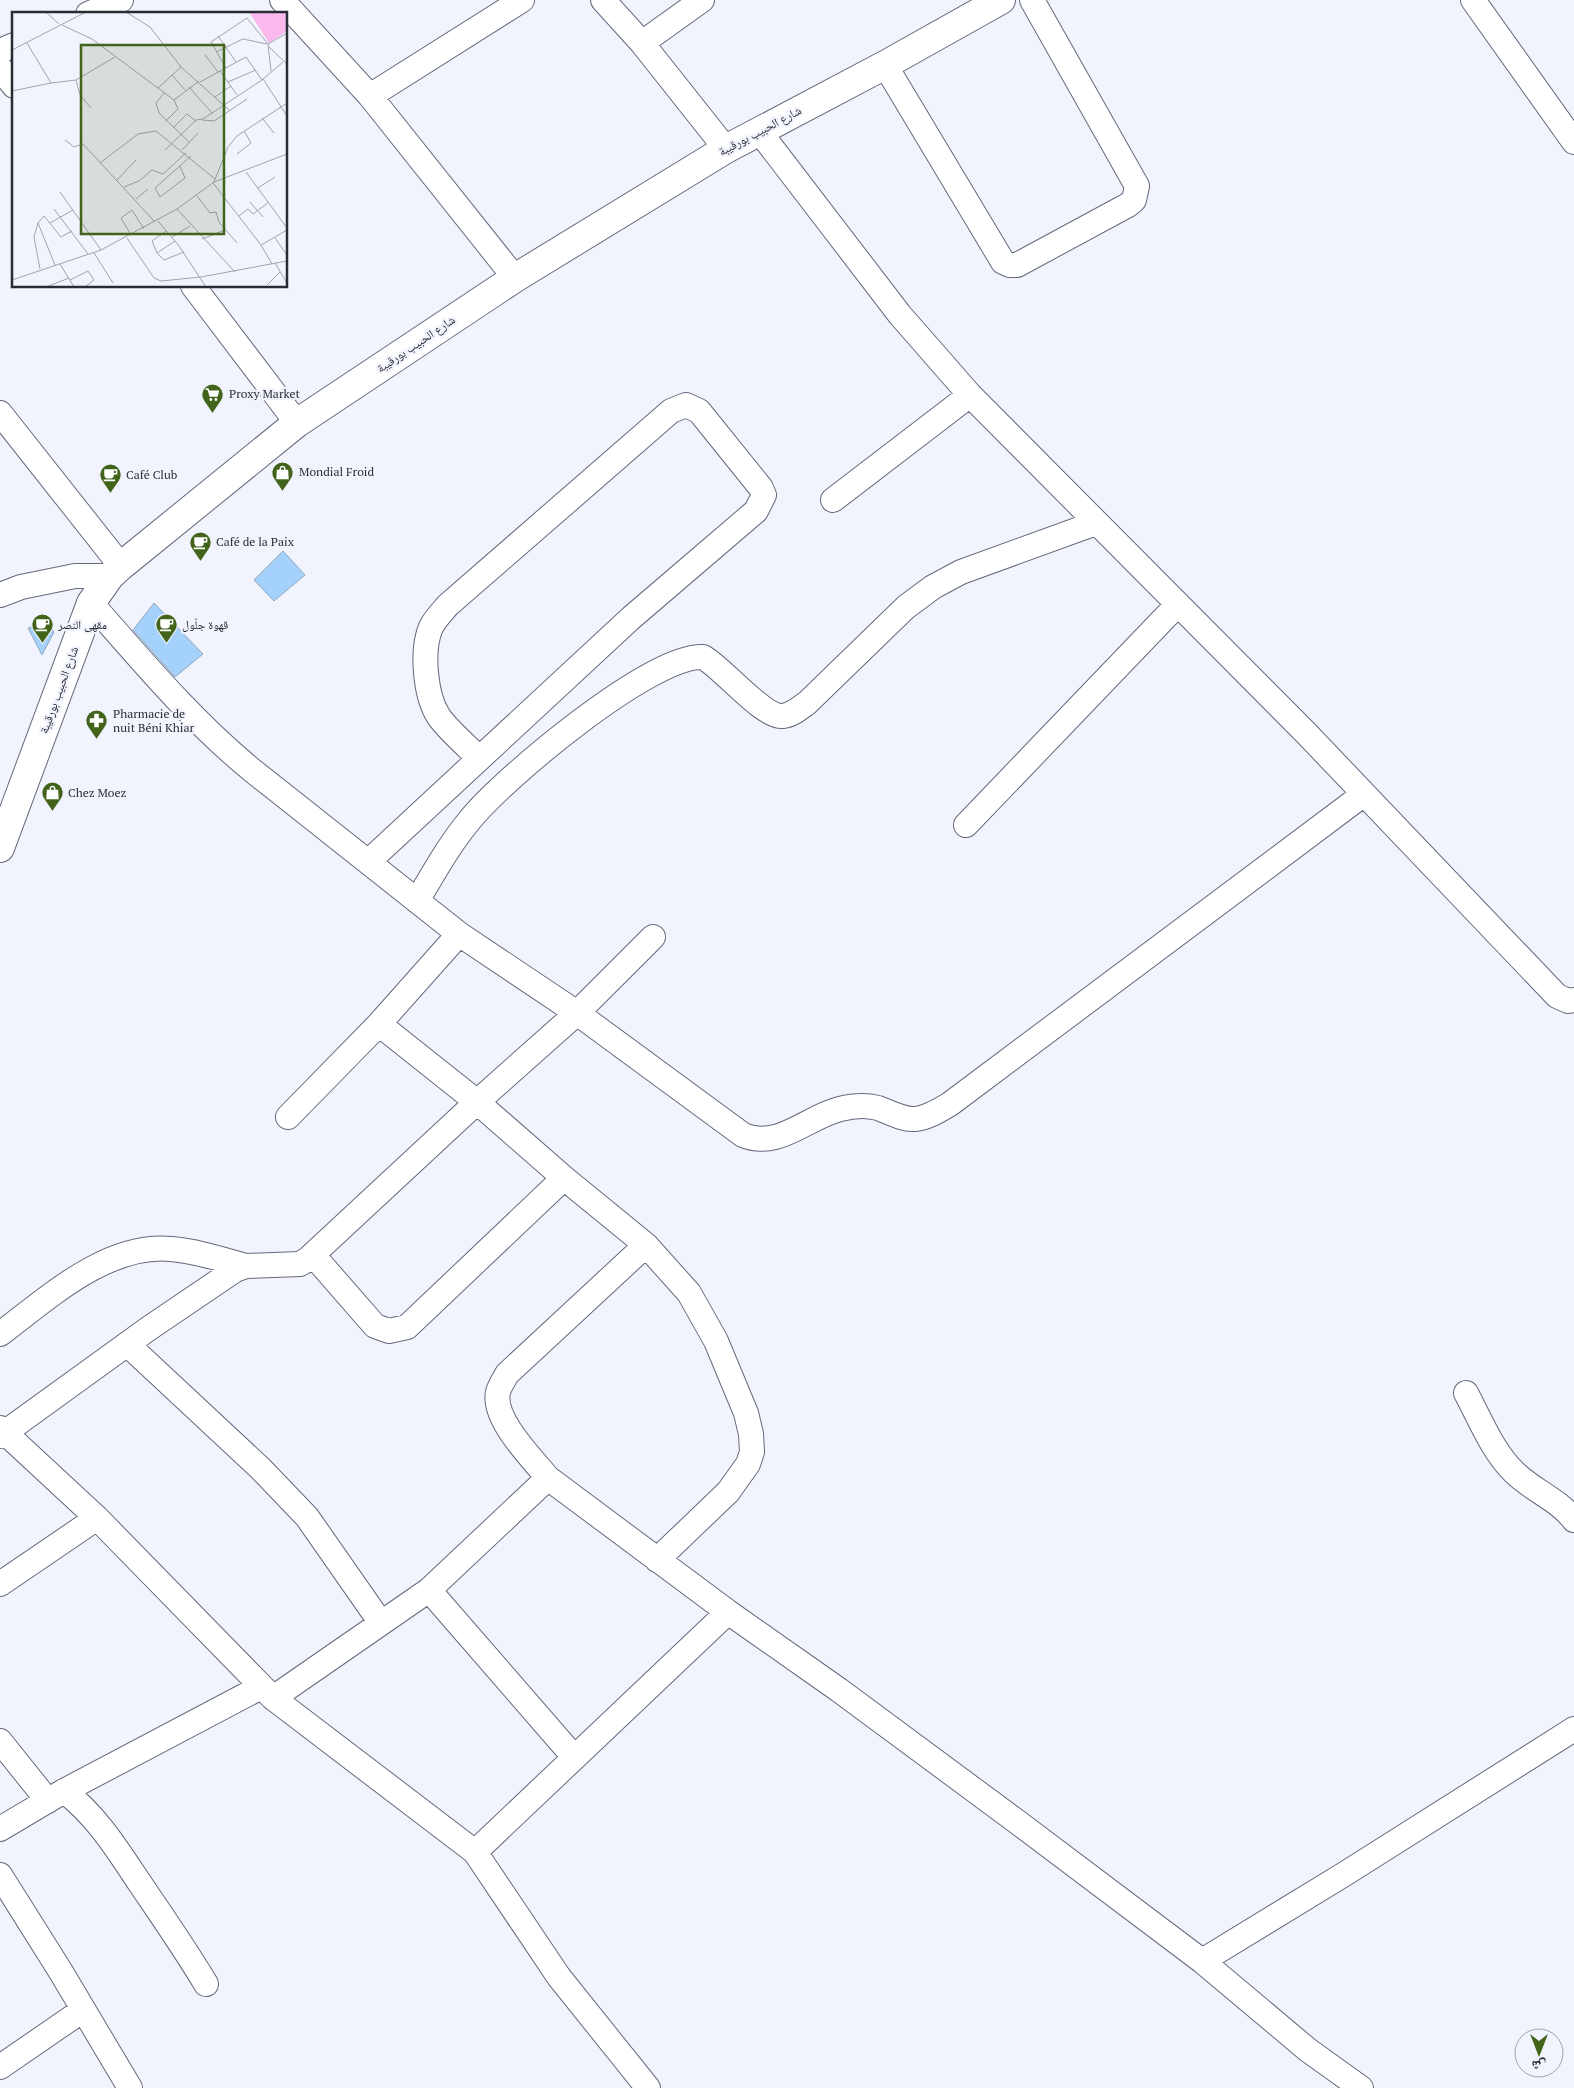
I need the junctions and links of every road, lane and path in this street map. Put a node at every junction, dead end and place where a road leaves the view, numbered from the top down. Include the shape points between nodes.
1 (121, 0) edge
2 (282, 0) edge
3 (522, 0) edge
4 (603, 0) edge
5 (702, 0) edge
6 (1001, 0) edge
7 (1032, 0) edge
8 (1473, 0) edge
9 (93, 12) edge
10 (642, 43) junction
11 (12, 46) edge
12 (0, 50) edge
13 (885, 64) junction
14 (0, 68) edge
15 (12, 83) edge
16 (370, 96) junction
17 (759, 131) junction
18 (1574, 142) edge
19 (726, 149) junction
20 (515, 278) junction
21 (195, 288) edge
22 (970, 395) junction
23 (0, 413) edge
24 (297, 423) junction
25 (833, 500) dead end
26 (1096, 523) junction
27 (116, 571) junction
28 (0, 595) edge
29 (91, 604) junction
30 (1178, 604) junction
31 (479, 758) junction
32 (1364, 794) junction
33 (966, 825) dead end
34 (0, 848) edge
35 (368, 862) junction
36 (416, 901) junction
37 (459, 934) junction
38 (653, 937) dead end
39 (1574, 1000) edge
40 (577, 1013) junction
41 (379, 1024) junction
42 (478, 1102) junction
43 (288, 1117) dead end
44 (564, 1178) junction
45 (646, 1245) junction
46 (313, 1255) junction
47 (246, 1266) junction
48 (0, 1334) edge
49 (127, 1344) junction
50 (1466, 1393) dead end
51 (2, 1432) edge
52 (548, 1478) junction
53 (97, 1518) junction
54 (1574, 1520) edge
55 (657, 1560) junction
56 (0, 1584) edge
57 (429, 1590) junction
58 (728, 1612) junction
59 (382, 1623) junction
60 (267, 1693) junction
61 (1574, 1729) edge
62 (0, 1741) edge
63 (574, 1757) junction
64 (56, 1796) junction
65 (0, 1829) edge
66 (475, 1852) junction
67 (0, 1874) edge
68 (1202, 1961) junction
69 (206, 1984) dead end
70 (84, 2010) junction
71 (0, 2067) edge
72 (130, 2088) edge
73 (648, 2088) edge
74 (1362, 2088) edge

1 - 9 street
2 - 16 street
3 - 16 street
4 - 10 street
5 - 10 street
6 - 13 main road, شارع الحبيب بورقيبة
7 - 13 street via 1137,186 1134,200 1017,266 1003,262
8 - 18 street
10 - 19 street
11 - 12 street
13 - 17 main road, شارع الحبيب بورقيبة
14 - 15 street
16 - 20 street
17 - 19 main road, شارع الحبيب بورقيبة
17 - 22 street via 900,315
19 - 20 main road, شارع الحبيب بورقيبة
20 - 24 main road, شارع الحبيب بورقيبة
21 - 24 street
22 - 25 street
22 - 26 street
23 - 27 street
24 - 27 main road, شارع الحبيب بورقيبة
26 - 30 street
26 - 36 street via 961,572 933,587 906,608 807,703 790,714 781,716 767,711 703,657 682,659 662,668 598,708 481,806
27 - 28 street via 74,576 21,587
27 - 29 main road, شارع الحبيب بورقيبة
29 - 34 main road, شارع الحبيب بورقيبة
29 - 35 street via 181,705 225,748
30 - 32 street
30 - 33 street
31 - 31 street via 761,503 764,495 761,488 699,411 686,405 671,411 491,566 438,616 429,634 425,658 431,698 439,717
31 - 35 street
32 - 39 street via 1557,996
32 - 40 street via 966,1093 922,1118 908,1119 876,1108 854,1107 827,1113 774,1138 753,1139 743,1135
35 - 36 street
36 - 37 street
37 - 40 street
37 - 41 street
38 - 40 street
40 - 42 street
41 - 42 street
41 - 43 street
42 - 44 street
42 - 46 street
44 - 45 street
44 - 46 street via 407,1327 389,1331 375,1326
45 - 52 street via 507,1374 501,1384 498,1402 505,1422
45 - 55 street via 689,1293 716,1341 746,1413 752,1452 748,1464 728,1492
46 - 47 street via 300,1264
47 - 48 street via 170,1248 130,1251 90,1270
47 - 49 street via 226,1275
49 - 51 street
49 - 59 street via 261,1469 307,1517
50 - 54 street via 1508,1466 1562,1506
51 - 53 street
52 - 55 street
52 - 57 street
53 - 56 street
53 - 60 street
55 - 58 street
57 - 59 street
57 - 63 street
58 - 63 street
58 - 68 street via 839,1690
59 - 60 street
60 - 64 street
60 - 66 street
61 - 68 street
62 - 64 street
63 - 66 street
64 - 65 street
64 - 69 street via 78,1802 101,1827
66 - 73 street via 559,1977
67 - 70 street
68 - 74 street via 1308,2050
70 - 71 street
70 - 72 street

